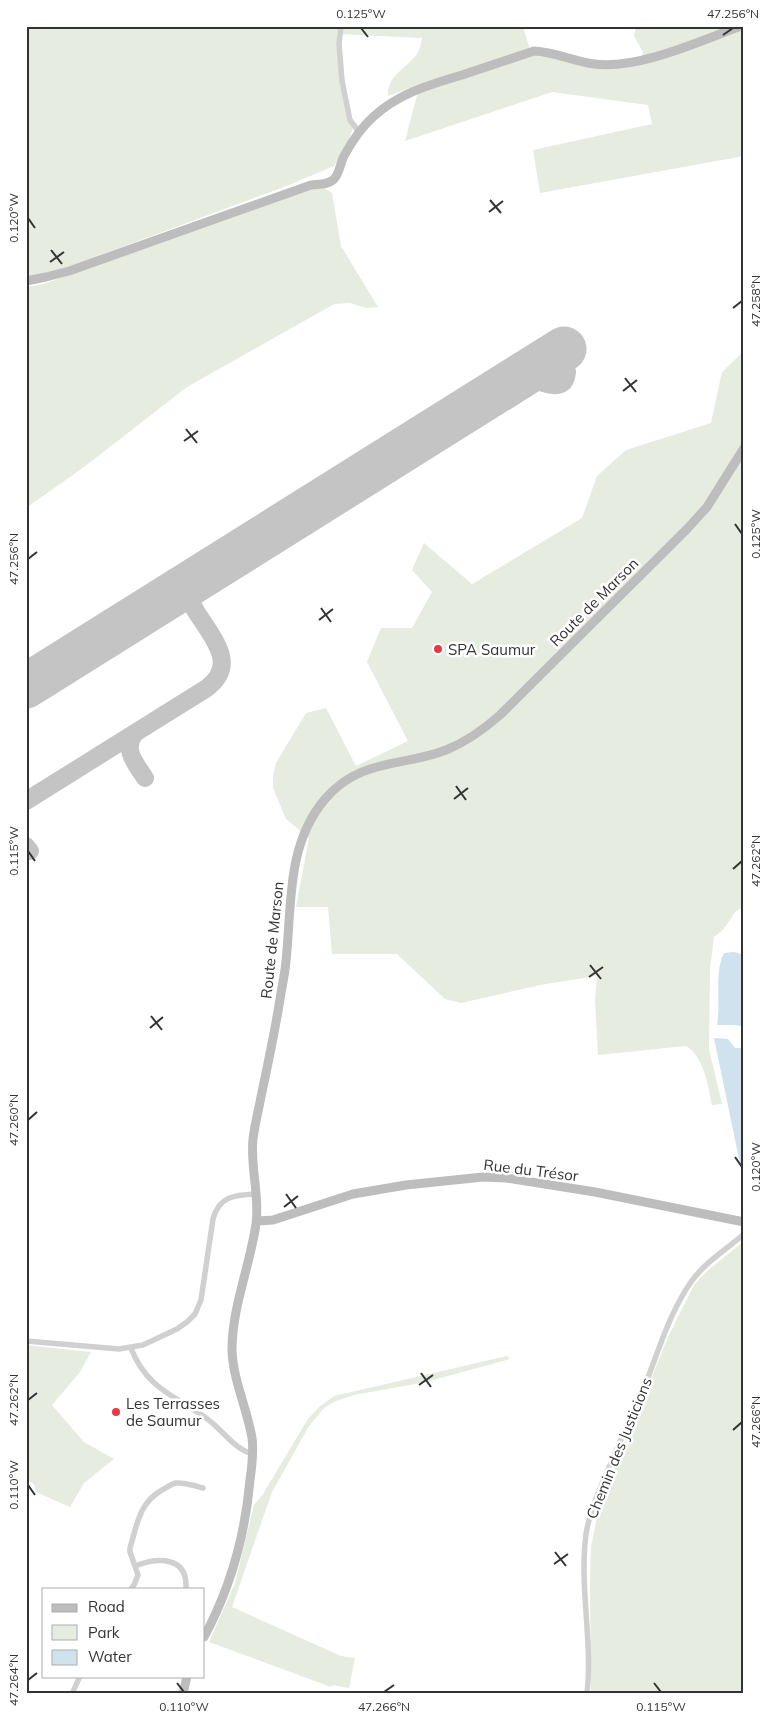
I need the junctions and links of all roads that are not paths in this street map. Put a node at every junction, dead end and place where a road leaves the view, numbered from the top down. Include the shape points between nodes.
1 (341, 26) edge
2 (741, 26) edge
3 (359, 132) junction
4 (26, 281) edge
5 (744, 448) edge
6 (255, 1194) junction
7 (257, 1221) junction
8 (744, 1222) edge
9 (744, 1234) edge
10 (26, 1341) edge
11 (131, 1348) junction
12 (252, 1454) junction
13 (203, 1488) dead end
14 (135, 1566) junction
15 (132, 1588) edge
16 (186, 1588) edge
17 (205, 1636) edge
18 (79, 1678) edge
19 (187, 1678) edge
20 (72, 1694) edge
21 (183, 1694) edge
22 (587, 1694) edge

1 - 3 street via 342,81 350,120
2 - 3 street via 650,57 613,65 593,64 534,51 409,92 385,107
3 - 4 street via 342,159 334,180 69,270
5 - 6 street, Route de Marson via 707,507 687,529 488,725 476,735 444,751 363,771 328,796 310,819 295,865 286,962 253,1140
6 - 7 street, Route de Marson
6 - 11 street via 229,1197 217,1206 201,1300 195,1314 176,1329
7 - 8 street, Rue du Trésor via 273,1220 353,1194 483,1177 595,1192
7 - 12 street, Route de Marson via 239,1301 232,1351 252,1439
9 - 22 street, Chemin des Justicions via 705,1265 682,1296 591,1511 584,1563 589,1664
10 - 11 street
11 - 12 street via 149,1379
12 - 17 street, Route de Marson via 247,1508 231,1577
13 - 14 street via 174,1483 145,1503 130,1548
14 - 15 street via 138,1575
14 - 16 street via 164,1559 174,1563 184,1572
18 - 20 street
19 - 21 street

